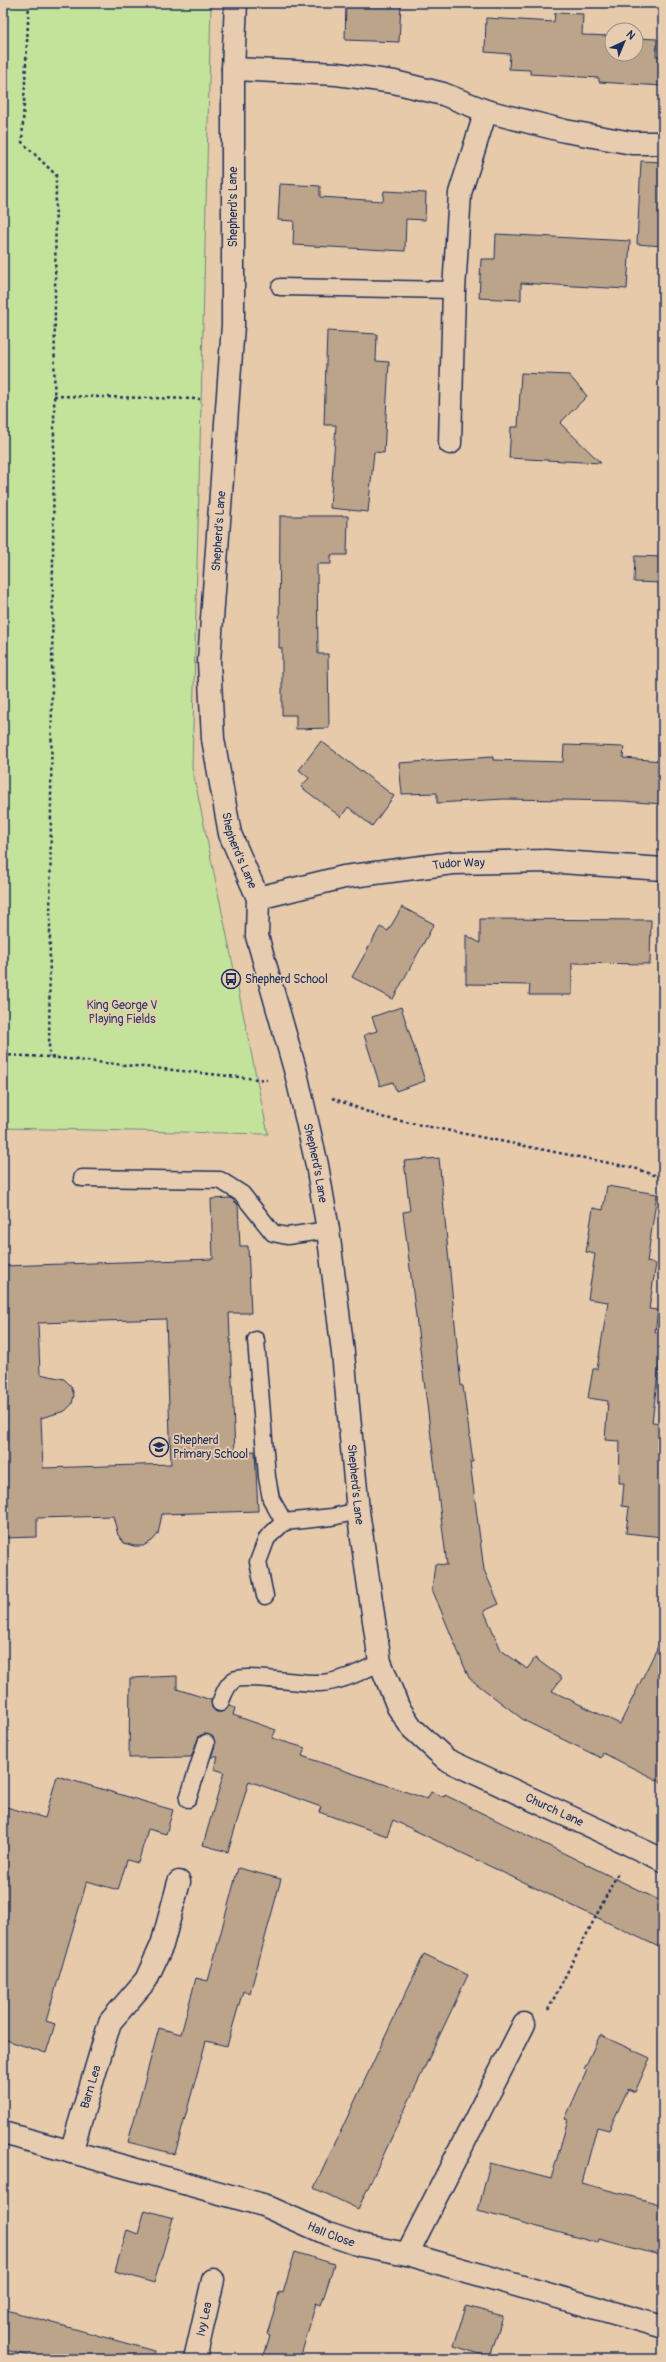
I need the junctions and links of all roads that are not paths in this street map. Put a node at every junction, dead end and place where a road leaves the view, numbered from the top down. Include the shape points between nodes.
1 (236, 3) edge
2 (233, 69) junction
3 (486, 111) junction
4 (663, 143) edge
5 (280, 287) dead end
6 (454, 290) junction
7 (450, 443) dead end
8 (663, 869) edge
9 (258, 898) junction
10 (82, 1178) dead end
11 (328, 1230) junction
12 (256, 1340) dead end
13 (358, 1511) junction
14 (284, 1522) junction
15 (265, 1596) dead end
16 (380, 1662) junction
17 (220, 1703) dead end
18 (206, 1743) dead end
19 (447, 1760) joint
20 (188, 1799) dead end
21 (663, 1860) edge
22 (179, 1882) dead end
23 (524, 2024) road end
24 (3, 2133) edge
25 (71, 2152) junction
26 (407, 2254) junction
27 (213, 2280) dead end
28 (663, 2327) edge
29 (194, 2359) edge

1 - 2 street, Shepherd's Lane
2 - 3 street via 337,74 394,82 443,94
2 - 9 street, Shepherd's Lane via 233,325 209,661 213,739 230,834
3 - 4 street via 565,131 632,143
3 - 6 street via 460,193
5 - 6 lane
6 - 7 street
8 - 9 street, Tudor Way via 546,861 453,863 344,877
9 - 11 street, Shepherd's Lane via 258,936 296,1073 317,1165
10 - 11 lane via 220,1180 242,1194 273,1233 287,1236
11 - 13 street, Shepherd's Lane
12 - 14 lane via 267,1477 271,1499
13 - 14 lane via 332,1517
13 - 16 street, Shepherd's Lane
14 - 15 lane via 267,1538 258,1562
16 - 17 lane via 357,1674 321,1683 242,1677 228,1686
16 - 19 street, Shepherd's Lane via 398,1706 412,1728
18 - 20 lane
19 - 21 street, Church Lane
22 - 25 street, Barn Lea via 162,1945 146,1980 110,2022
23 - 26 street
24 - 25 street, Hall Close
25 - 26 street, Hall Close via 263,2204 328,2234 360,2245
26 - 28 street, Hall Close
27 - 29 street, Ivy Lea

